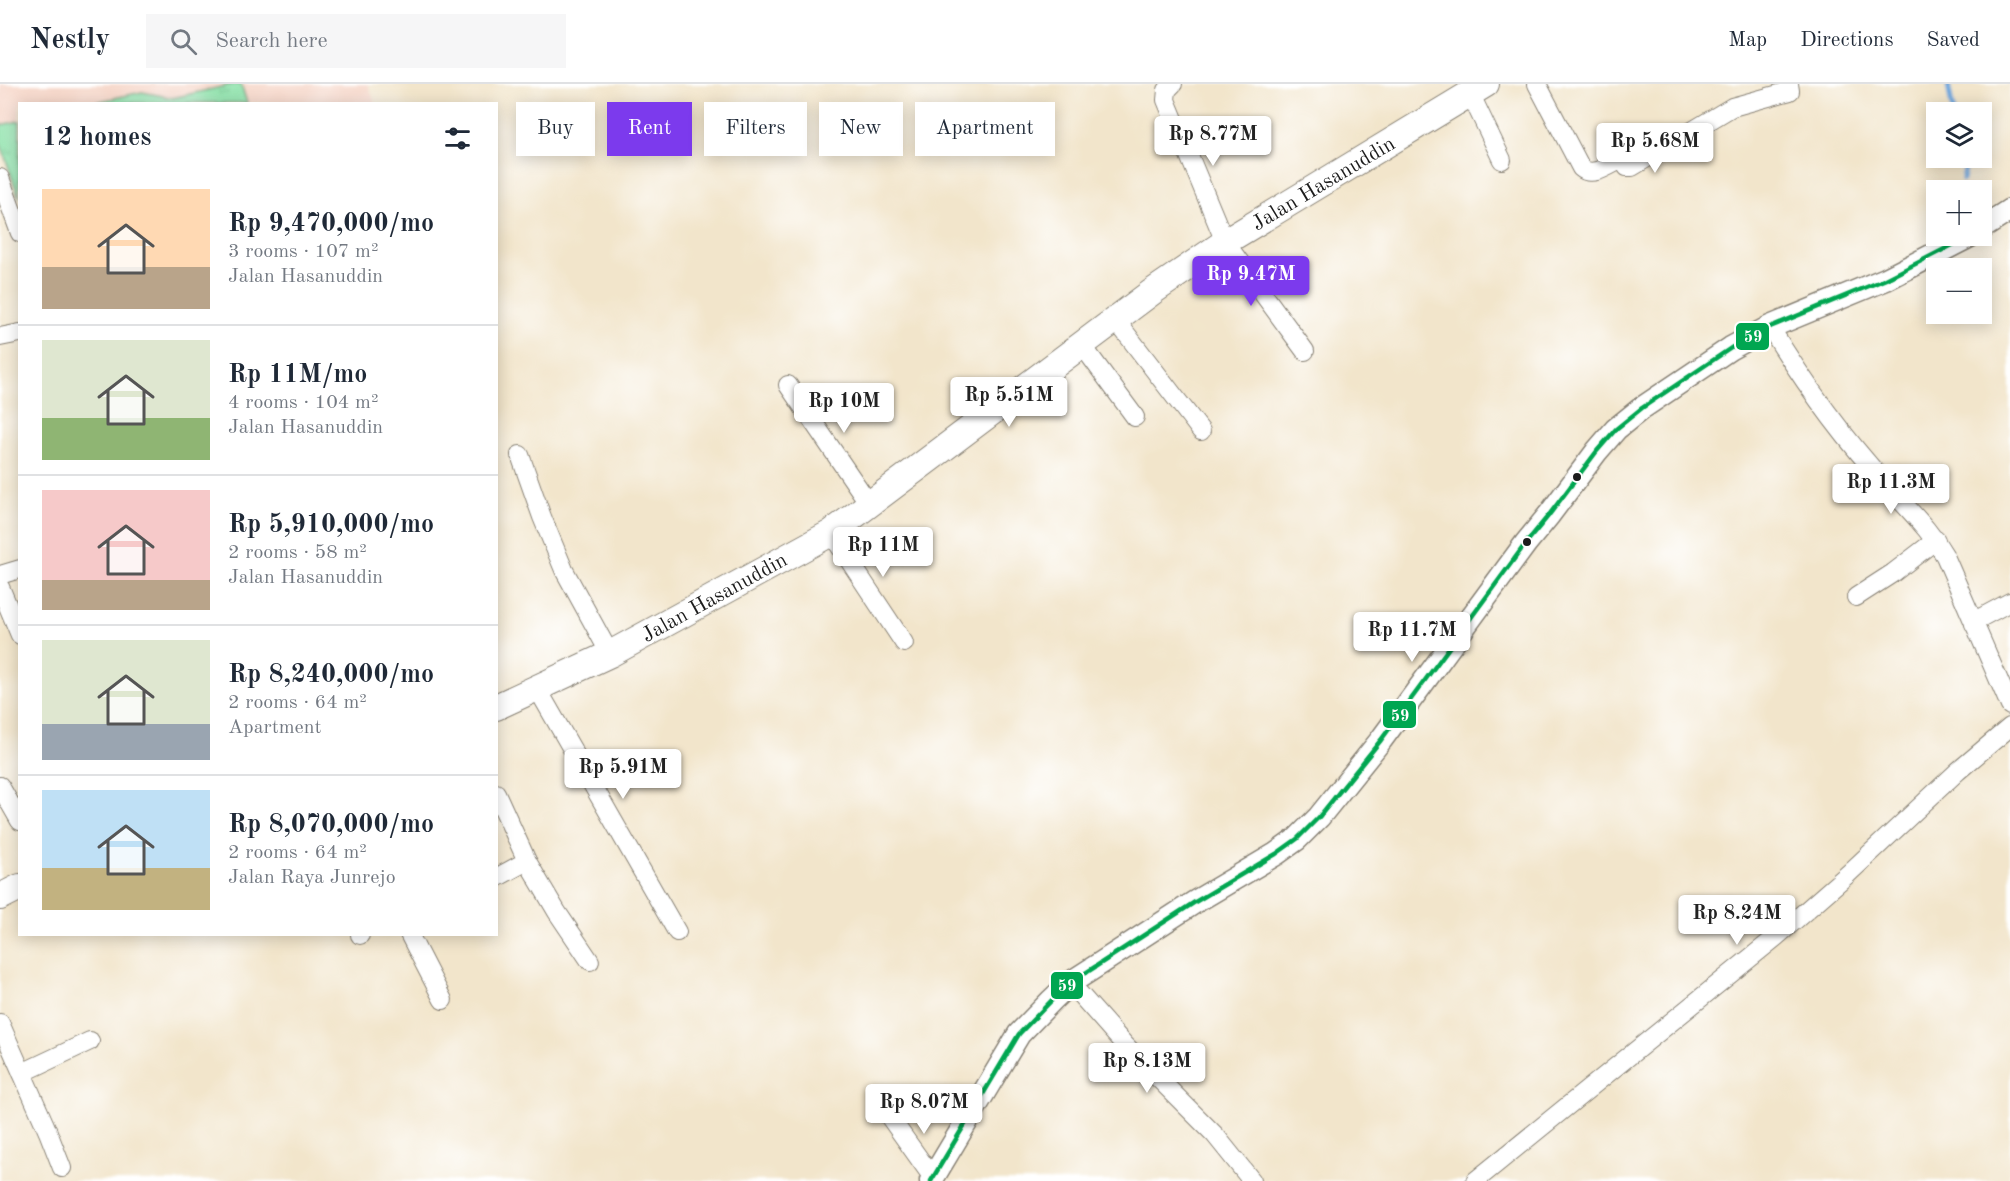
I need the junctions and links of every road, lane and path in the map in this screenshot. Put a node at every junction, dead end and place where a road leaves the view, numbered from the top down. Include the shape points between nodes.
1 (1173, 84) edge
2 (1537, 84) edge
3 (1789, 84) edge
4 (1478, 89) edge
5 (1502, 160) dead end
6 (0, 178) edge
7 (2010, 210) edge
8 (1992, 222) edge
9 (18, 228) edge
10 (1225, 242) junction
11 (1950, 246) edge
12 (1115, 319) junction
13 (1770, 327) junction
14 (18, 333) edge
15 (0, 337) edge
16 (1082, 345) junction
17 (1305, 351) dead end
18 (788, 385) dead end
19 (1134, 417) dead end
20 (1201, 431) dead end
21 (520, 455) dead end
22 (870, 505) junction
23 (831, 533) junction
24 (1936, 540) junction
25 (18, 570) edge
26 (0, 575) edge
27 (0, 587) edge
28 (1856, 597) dead end
29 (2010, 602) edge
30 (1974, 624) junction
31 (18, 629) edge
32 (904, 643) dead end
33 (610, 654) junction
34 (537, 688) junction
35 (498, 706) edge
36 (2010, 706) edge
37 (2010, 727) edge
38 (0, 786) edge
39 (498, 797) edge
40 (18, 818) edge
41 (527, 861) junction
42 (498, 877) edge
43 (18, 888) edge
44 (0, 897) edge
45 (677, 932) dead end
46 (410, 936) edge
47 (590, 960) dead end
48 (1070, 983) junction
49 (443, 999) dead end
50 (0, 1023) edge
51 (90, 1041) dead end
52 (22, 1073) junction
53 (886, 1112) dead end
54 (62, 1168) dead end
55 (932, 1180) edge
56 (1252, 1181) edge
57 (1475, 1181) edge

1 - 10 street via 1167,90 1166,100
2 - 3 street via 1581,168 1591,173 1620,160 1632,167 1732,107 1790,91
4 - 5 street
4 - 10 main road, Jalan Hasanuddin
6 - 9 street
7 - 8 street
10 - 12 main road, Jalan Hasanuddin
10 - 17 street
11 - 13 street via 1886,279
12 - 16 main road, Jalan Hasanuddin
12 - 20 street
13 - 24 street via 1850,442
13 - 48 street via 1681,381 1616,429 1319,818 1276,854
14 - 15 street
16 - 19 street
16 - 22 main road, Jalan Hasanuddin
18 - 22 street
21 - 33 street via 564,570
22 - 23 main road, Jalan Hasanuddin
23 - 32 street
23 - 33 main road, Jalan Hasanuddin
24 - 28 street
24 - 30 street
25 - 26 street
27 - 31 street
29 - 30 street
30 - 36 street
33 - 34 main road, Jalan Hasanuddin
34 - 35 main road, Jalan Hasanuddin
34 - 45 street
37 - 57 street via 1776,938
38 - 40 street
39 - 41 street
41 - 42 street
41 - 47 street
43 - 44 main road
46 - 49 street
48 - 55 street via 1019,1034
48 - 56 street via 1131,1052 1215,1135
50 - 52 street
51 - 52 street
52 - 54 street
53 - 55 street

